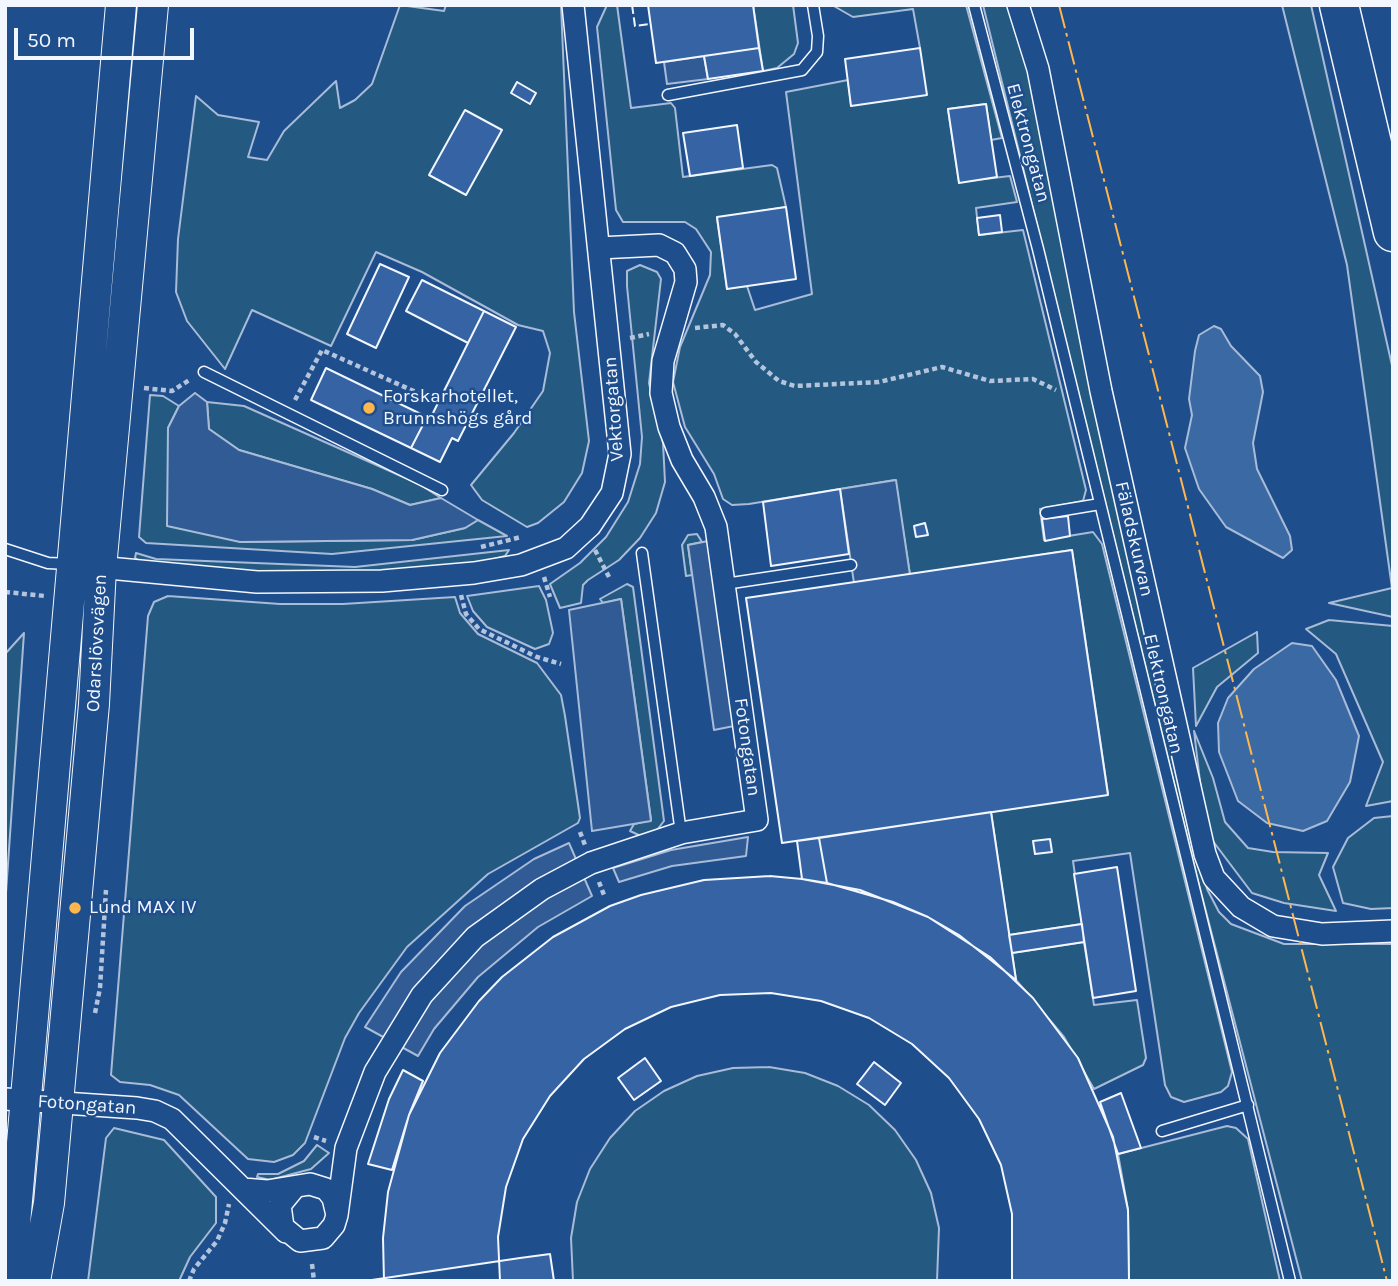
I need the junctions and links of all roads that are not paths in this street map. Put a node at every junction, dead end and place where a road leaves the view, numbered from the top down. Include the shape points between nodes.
1 (121, 5) edge
2 (153, 5) edge
3 (573, 5) edge
4 (813, 5) edge
5 (974, 5) edge
6 (1018, 5) edge
7 (1339, 5) edge
8 (668, 94) dead end
9 (1393, 232) edge
10 (599, 248) junction
11 (204, 372) road end
12 (442, 490) dead end
13 (1100, 504) junction
14 (1046, 513) dead end
15 (5, 549) edge
16 (642, 553) dead end
17 (71, 564) junction
18 (851, 565) dead end
19 (101, 568) junction
20 (725, 584) junction
21 (681, 833) junction
22 (1393, 931) edge
23 (30, 1101) edge
24 (1248, 1105) junction
25 (1162, 1131) dead end
26 (346, 1148) junction
27 (299, 1186) junction
28 (236, 1195) junction
29 (337, 1215) junction
30 (286, 1232) junction
31 (10, 1281) edge
32 (35, 1281) edge
33 (1290, 1281) edge

1 - 17 main road, Odarslövsvägen
2 - 19 main road, Odarslövsvägen
3 - 10 street, Vektorgatan
4 - 8 lane via 817,52 802,70
5 - 13 lane, Elektrongatan
6 - 22 street, Fäladskurvan via 1038,69 1101,391 1214,878 1241,907 1273,926 1322,934
7 - 9 highway
10 - 19 street, Vektorgatan via 619,425 619,467 599,516 566,548 530,562 486,571 383,581 257,582
10 - 20 street, Fotongatan via 659,245 682,261 686,282 661,370 663,405 682,460 716,527
11 - 12 lane
13 - 14 lane
13 - 24 lane, Elektrongatan
15 - 17 lane via 48,563
16 - 21 lane
17 - 19 street, Vektorgatan
17 - 23 main road, Odarslövsvägen
18 - 20 lane
19 - 23 main road, Odarslövsvägen via 94,704
20 - 21 street, Fotongatan via 757,820
21 - 26 street, Fotongatan via 571,873 475,937 406,1017 375,1072
23 - 28 street, Fotongatan via 137,1108 172,1119
23 - 31 main road, Odarslövsvägen
23 - 32 main road, Odarslövsvägen via 49,1203
24 - 25 lane
24 - 33 lane, Elektrongatan
26 - 27 street, Fotongatan via 330,1166
26 - 29 street, Fotongatan
27 - 28 street
27 - 29 street via 326,1189 336,1203
27 - 30 street via 280,1205
28 - 30 street, Fotongatan
29 - 30 street via 331,1230 317,1240 300,1241

